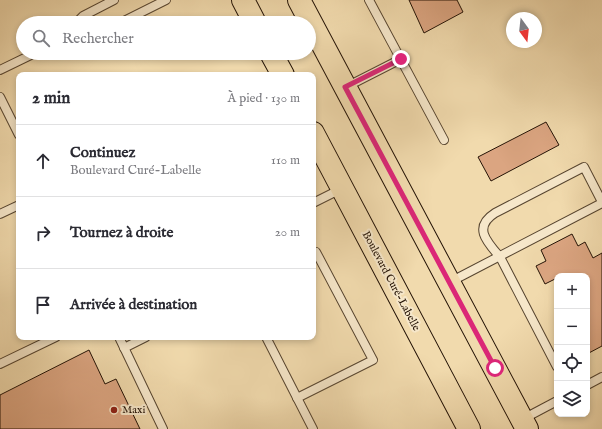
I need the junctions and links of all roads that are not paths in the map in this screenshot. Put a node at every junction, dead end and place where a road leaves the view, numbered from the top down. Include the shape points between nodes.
1 (114, 0) edge
2 (166, 0) edge
3 (243, 0) edge
4 (299, 0) edge
5 (369, 0) edge
6 (83, 16) edge
7 (134, 16) edge
8 (251, 16) edge
9 (307, 16) edge
10 (316, 32) edge
11 (401, 59) junction
12 (21, 60) edge
13 (275, 60) edge
14 (0, 70) edge
15 (281, 72) edge
16 (345, 87) junction
17 (0, 97) edge
18 (16, 129) edge
19 (316, 139) edge
20 (444, 140) dead end
21 (342, 189) junction
22 (316, 202) edge
23 (602, 203) edge
24 (16, 206) edge
25 (0, 214) edge
26 (316, 252) edge
27 (500, 256) junction
28 (449, 283) junction
29 (50, 340) edge
30 (120, 340) edge
31 (140, 340) edge
32 (268, 340) edge
33 (124, 348) junction
34 (554, 361) edge
35 (0, 364) edge
36 (602, 377) edge
37 (590, 383) edge
38 (297, 398) junction
39 (554, 403) edge
40 (524, 424) edge
41 (163, 429) edge
42 (313, 429) edge
43 (469, 429) edge

1 - 6 lane
2 - 7 lane
3 - 8 main road
4 - 9 main road
5 - 11 lane
10 - 16 main road
11 - 16 lane
11 - 20 lane
12 - 14 lane
13 - 15 main road
16 - 28 main road
17 - 18 lane
19 - 21 main road, Boulevard Curé-Labelle
21 - 22 lane
21 - 43 main road, Boulevard Curé-Labelle
23 - 27 lane
23 - 27 lane via 584,167 495,213 485,221 483,227 489,245
24 - 25 lane
26 - 38 lane via 373,360
27 - 28 lane
27 - 34 lane
28 - 40 main road
29 - 35 lane
30 - 33 lane
31 - 33 lane
32 - 38 lane
33 - 41 lane
36 - 37 lane
38 - 42 lane
39 - 40 lane

